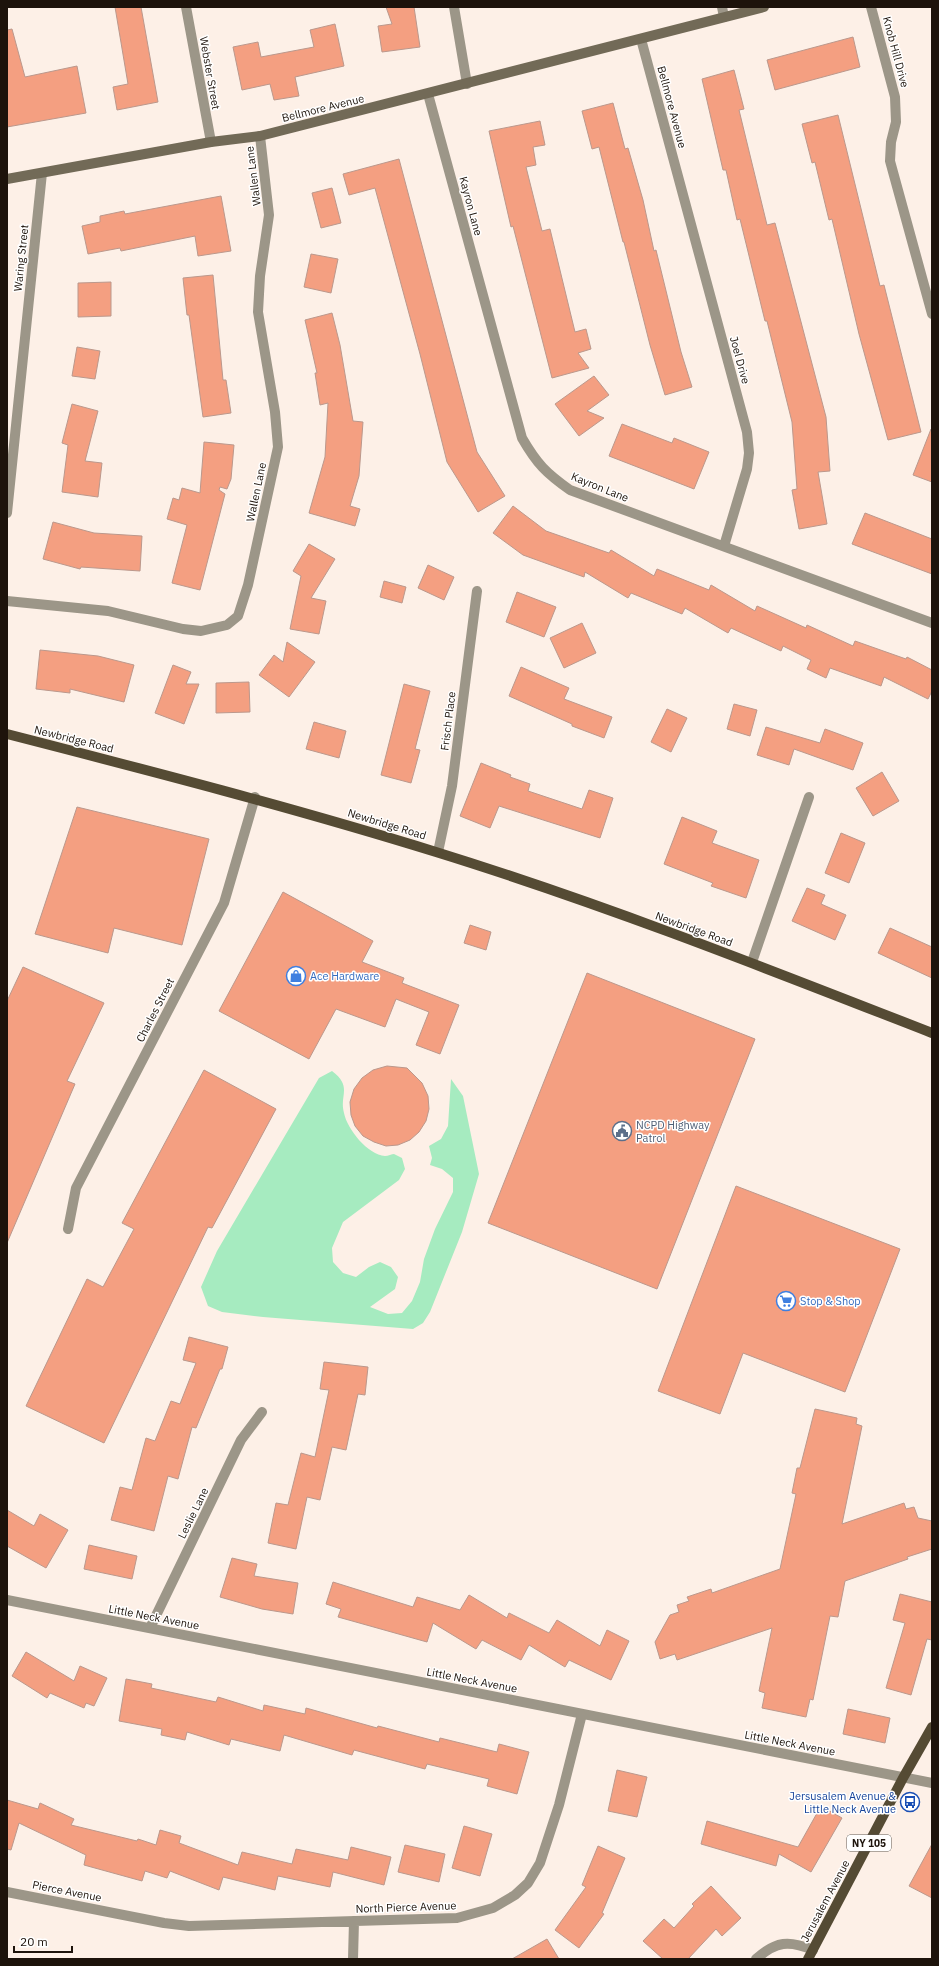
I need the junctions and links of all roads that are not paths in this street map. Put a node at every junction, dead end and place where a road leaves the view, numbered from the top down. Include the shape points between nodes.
1 (186, 7) edge
2 (454, 7) edge
3 (764, 7) edge
4 (871, 7) edge
5 (723, 12) edge
6 (641, 38) junction
7 (467, 84) junction
8 (428, 94) junction
9 (260, 136) junction
10 (211, 142) junction
11 (42, 173) junction
12 (7, 179) edge
13 (680, 182) joint
14 (932, 314) edge
15 (7, 513) edge
16 (724, 546) junction
17 (477, 591) dead end
18 (7, 600) edge
19 (932, 623) edge
20 (7, 734) edge
21 (810, 797) dead end
22 (255, 798) junction
23 (438, 852) junction
24 (752, 962) junction
25 (932, 1033) edge
26 (68, 1229) dead end
27 (262, 1412) dead end
28 (7, 1600) edge
29 (150, 1628) junction
30 (582, 1714) junction
31 (932, 1727) edge
32 (903, 1778) junction
33 (932, 1783) edge
34 (7, 1892) edge
35 (123, 1914) joint
36 (354, 1921) junction
37 (813, 1950) junction
38 (353, 1959) edge
39 (756, 1959) edge
40 (808, 1959) edge

1 - 10 street, Webster Street
2 - 7 street
3 - 5 main road, Bellmore Avenue
4 - 14 street, Knob Hill Drive via 896,97 896,122 890,161
5 - 6 main road, Bellmore Avenue
6 - 7 main road, Bellmore Avenue
6 - 13 street, Bellmore Avenue
7 - 8 main road, Bellmore Avenue
8 - 9 main road, Bellmore Avenue
8 - 16 street, Kayron Lane via 513,408 522,438 535,460 547,474 570,490
9 - 10 main road, Bellmore Avenue
9 - 18 street, Wallen Lane via 269,216 260,276 258,312 275,412 278,447 248,585 238,616 227,625 201,631 108,611
10 - 11 main road, Bellmore Avenue
11 - 12 main road, Bellmore Avenue
11 - 15 street, Waring Street
13 - 16 street, Joel Drive via 747,432 747,469
16 - 19 street, Kayron Lane
17 - 23 street, Frisch Place via 452,786
20 - 22 main road, Newbridge Road
21 - 24 street
22 - 23 main road, Newbridge Road
22 - 26 street, Charles Street via 224,903 76,1188
23 - 24 main road, Newbridge Road
24 - 25 main road, Newbridge Road
27 - 29 street, Leslie Lane via 242,1440
28 - 29 street, Little Neck Avenue
29 - 30 street, Little Neck Avenue
30 - 32 street, Little Neck Avenue
30 - 36 street, North Pierce Avenue via 559,1805 540,1863 528,1883 515,1895 493,1908 457,1918
31 - 32 main road, Jerusalem Avenue / NY 105
32 - 33 street, Little Neck Avenue
32 - 37 main road, Jerusalem Avenue / NY 105
34 - 35 street, Pierce Avenue
35 - 36 street, North Pierce Avenue via 189,1926
36 - 38 street
37 - 39 street via 788,1943 773,1947
37 - 40 main road, Jerusalem Avenue / NY 105

